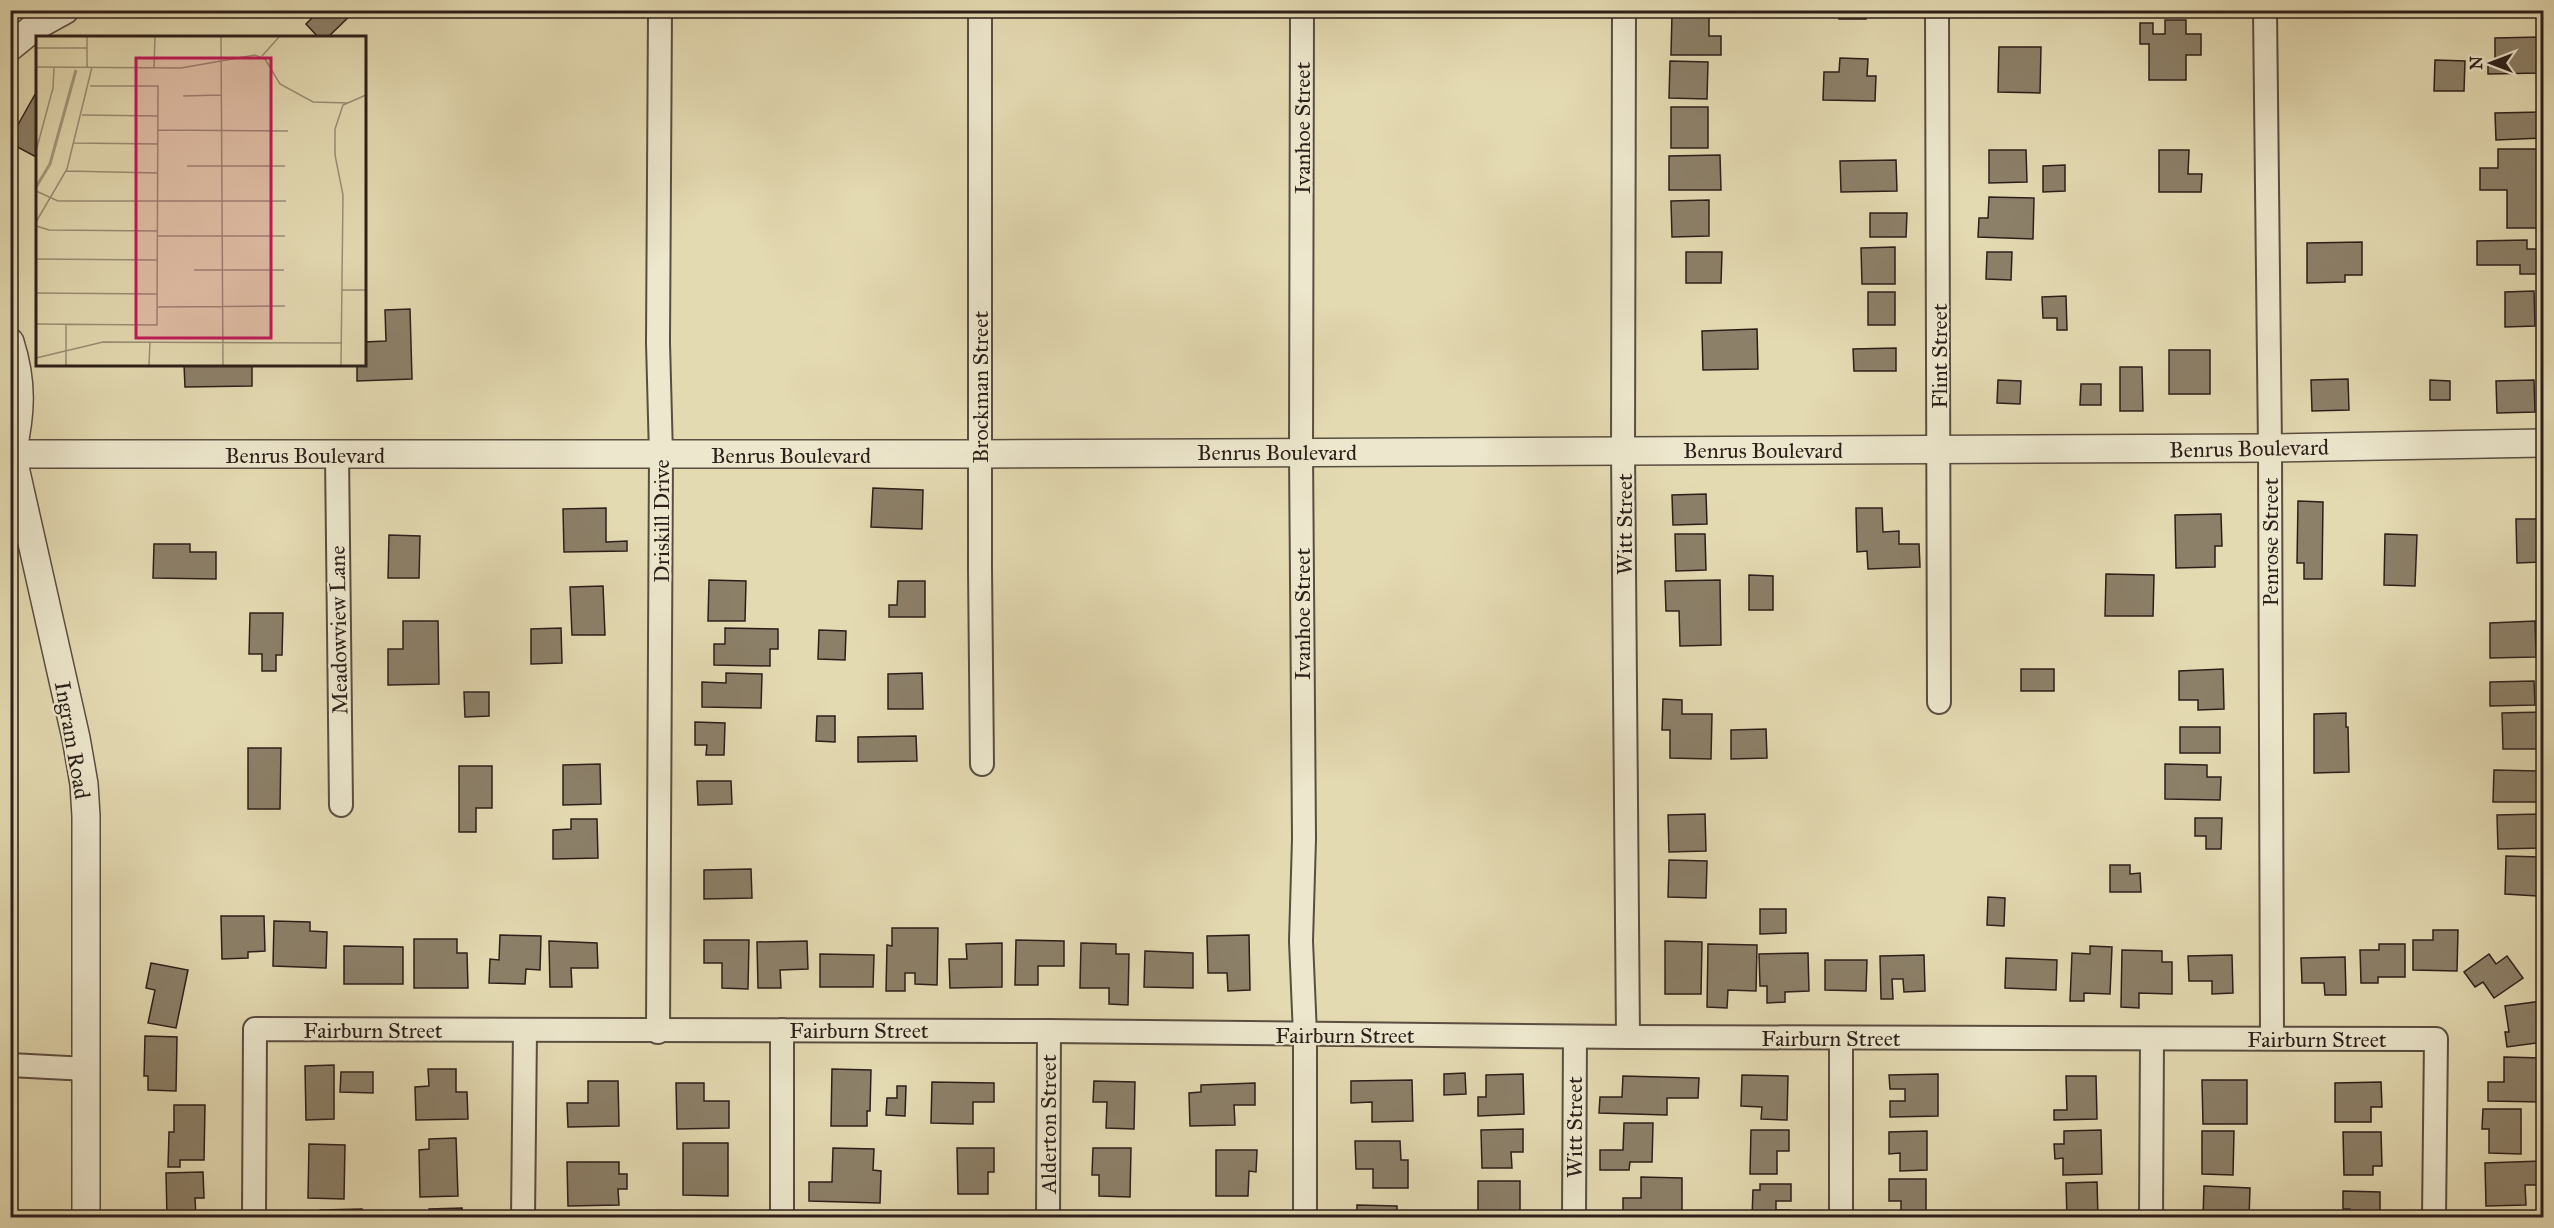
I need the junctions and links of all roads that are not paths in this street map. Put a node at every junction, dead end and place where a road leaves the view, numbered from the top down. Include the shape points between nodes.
1 (65, 10) edge
2 (660, 10) edge
3 (980, 10) edge
4 (1302, 10) edge
5 (1624, 10) edge
6 (1937, 10) edge
7 (2265, 10) edge
8 (10, 47) edge
9 (10, 342) edge
10 (2544, 443) edge
11 (2270, 448) junction
12 (1939, 450) junction
13 (1623, 451) junction
14 (1301, 452) junction
15 (11, 454) edge
16 (337, 454) junction
17 (980, 454) junction
18 (661, 456) junction
19 (1939, 702) dead end
20 (982, 764) dead end
21 (341, 805) dead end
22 (782, 1030) junction
23 (525, 1031) junction
24 (1049, 1031) junction
25 (658, 1032) junction
26 (1305, 1035) junction
27 (1575, 1037) junction
28 (1628, 1037) junction
29 (1841, 1038) junction
30 (2272, 1038) junction
31 (2152, 1040) junction
32 (10, 1065) edge
33 (87, 1069) junction
34 (86, 1218) edge
35 (254, 1218) edge
36 (523, 1218) edge
37 (782, 1218) edge
38 (1048, 1218) edge
39 (1305, 1218) edge
40 (1574, 1218) edge
41 (1841, 1218) edge
42 (2151, 1218) edge
43 (2434, 1218) edge

1 - 8 street
2 - 18 street, Driskill Drive
3 - 17 street, Brockman Street
4 - 14 street, Ivanhoe Street
5 - 13 street, Witt Street
6 - 12 street, Flint Street
7 - 11 street, Penrose Street
9 - 15 street, Ingram Road via 18,374 20,416
10 - 11 street, Benrus Boulevard
11 - 12 street, Benrus Boulevard
11 - 30 street, Penrose Street
12 - 13 street, Benrus Boulevard
12 - 19 street, Flint Street
13 - 14 street, Benrus Boulevard
13 - 28 street, Witt Street
14 - 17 street, Benrus Boulevard
14 - 26 street, Ivanhoe Street via 1301,941
15 - 16 street, Benrus Boulevard
15 - 33 street, Ingram Road via 84,784
16 - 18 street, Benrus Boulevard
16 - 21 street, Meadowview Lane
17 - 18 street, Benrus Boulevard
17 - 20 street, Brockman Street
18 - 25 street, Driskill Drive
22 - 24 street, Fairburn Street
22 - 25 street, Fairburn Street
22 - 37 street
23 - 25 street, Fairburn Street
23 - 35 street, Fairburn Street via 255,1029
23 - 36 street
24 - 26 street, Fairburn Street
24 - 38 street, Alderton Street
26 - 27 street, Fairburn Street
26 - 39 street, Ivanhoe Street
27 - 28 street, Fairburn Street
27 - 40 street, Witt Street
28 - 29 street, Fairburn Street
29 - 31 street, Fairburn Street
29 - 41 street
30 - 31 street, Fairburn Street
30 - 43 street, Fairburn Street via 2436,1039
31 - 42 street
32 - 33 street
33 - 34 street, Ingram Road

